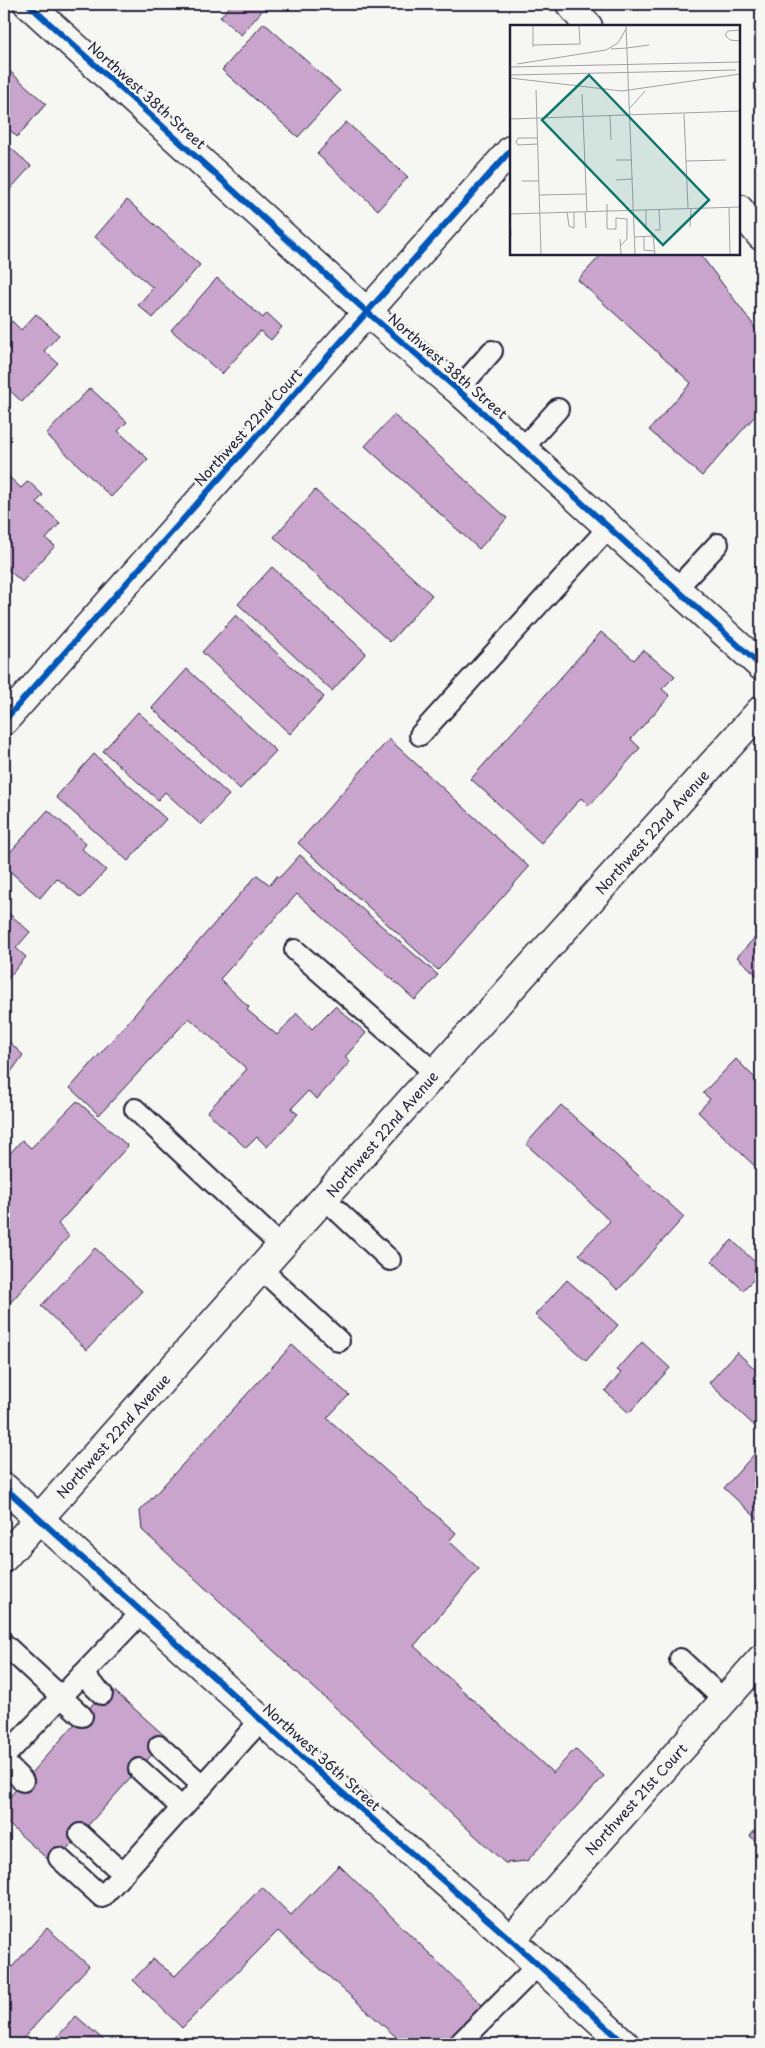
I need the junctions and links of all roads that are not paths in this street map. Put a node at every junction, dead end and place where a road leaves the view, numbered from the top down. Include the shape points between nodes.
1 (28, 4) edge
2 (570, 4) edge
3 (587, 25) edge
4 (510, 151) edge
5 (740, 211) edge
6 (761, 236) edge
7 (367, 312) junction
8 (492, 351) dead end
9 (458, 390) junction
10 (558, 409) dead end
11 (522, 449) junction
12 (608, 527) junction
13 (718, 544) dead end
14 (677, 588) junction
15 (761, 666) edge
16 (761, 710) edge
17 (4, 721) edge
18 (420, 735) dead end
19 (295, 950) dead end
20 (435, 1073) junction
21 (135, 1109) dead end
22 (325, 1199) junction
23 (282, 1247) junction
24 (390, 1260) dead end
25 (262, 1270) junction
26 (339, 1341) dead end
27 (4, 1487) edge
28 (40, 1519) junction
29 (4, 1558) edge
30 (142, 1612) junction
31 (4, 1644) edge
32 (680, 1659) dead end
33 (761, 1659) edge
34 (82, 1675) junction
35 (102, 1694) dead end
36 (61, 1697) junction
37 (724, 1700) junction
38 (82, 1716) dead end
39 (261, 1720) junction
40 (159, 1746) dead end
41 (4, 1757) edge
42 (4, 1762) edge
43 (139, 1768) dead end
44 (24, 1781) dead end
45 (203, 1786) junction
46 (182, 1808) junction
47 (80, 1834) dead end
48 (59, 1858) dead end
49 (123, 1874) junction
50 (511, 1940) junction
51 (538, 1965) junction
52 (459, 2044) edge
53 (625, 2044) edge

1 - 7 main road, Northwest 38th Street
2 - 3 main road
4 - 7 main road, Northwest 22nd Court
5 - 6 main road
7 - 9 main road, Northwest 38th Street
7 - 17 main road, Northwest 22nd Court
8 - 9 lane
9 - 11 main road, Northwest 38th Street
10 - 11 lane
11 - 12 main road, Northwest 38th Street
12 - 14 main road, Northwest 38th Street
12 - 18 lane
13 - 14 lane
14 - 15 main road, Northwest 38th Street
16 - 20 main road, Northwest 22nd Avenue
19 - 20 lane
20 - 22 main road, Northwest 22nd Avenue
21 - 23 lane
22 - 23 main road, Northwest 22nd Avenue
22 - 24 lane
23 - 25 main road, Northwest 22nd Avenue
25 - 26 lane
25 - 28 main road, Northwest 22nd Avenue
27 - 28 main road, Northwest 36th Street
28 - 29 main road, Northwest 22nd Avenue
28 - 30 main road, Northwest 36th Street
30 - 34 lane
30 - 39 main road, Northwest 36th Street
31 - 36 lane
32 - 37 lane
33 - 37 main road, Northwest 21st Court
34 - 35 lane
34 - 36 lane
36 - 38 lane
36 - 41 lane
37 - 50 main road, Northwest 21st Court
39 - 45 lane
39 - 50 main road, Northwest 36th Street
40 - 45 lane
42 - 44 lane
43 - 46 lane
45 - 46 lane
46 - 49 lane
47 - 49 lane
48 - 49 lane via 102,1897
50 - 51 main road, Northwest 36th Street
51 - 52 lane
51 - 53 main road, Northwest 36th Street

